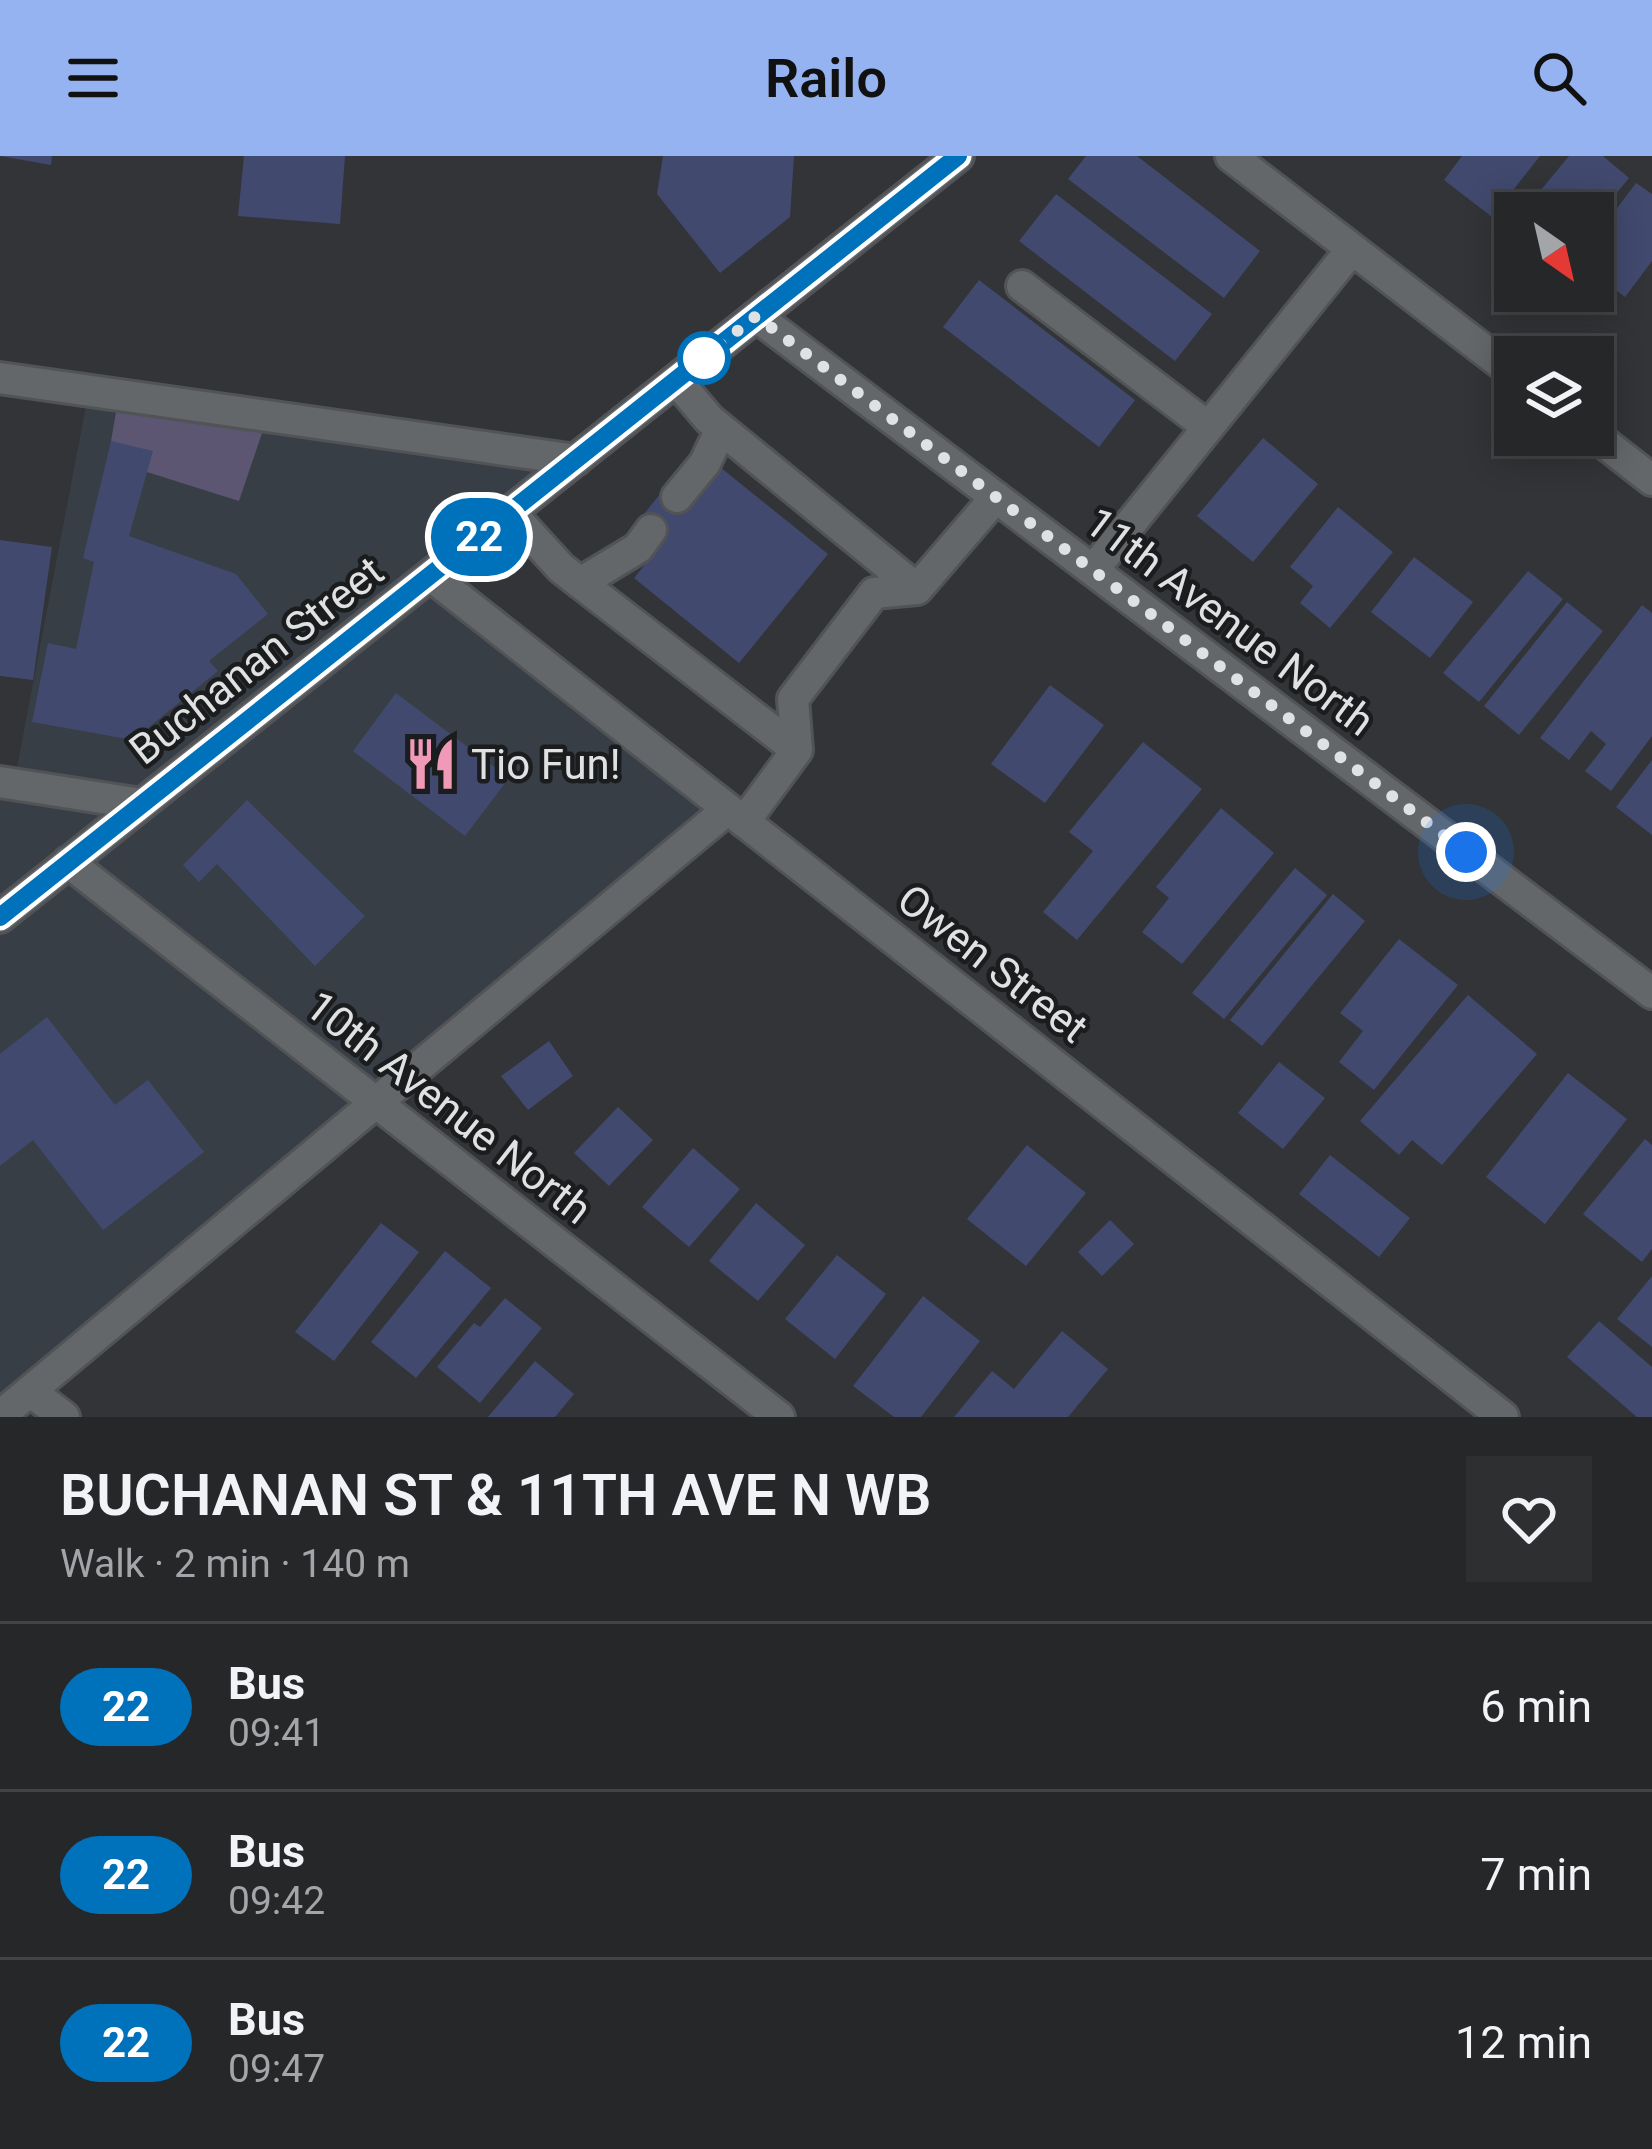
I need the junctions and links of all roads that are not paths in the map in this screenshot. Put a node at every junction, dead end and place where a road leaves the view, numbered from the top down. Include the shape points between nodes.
1 (1232, 156) edge
2 (941, 161) edge
3 (1352, 249) junction
4 (1022, 286) dead end
5 (756, 316) junction
6 (1494, 358) edge
7 (0, 378) edge
8 (676, 380) junction
9 (1208, 427) junction
10 (721, 429) junction
11 (1614, 450) edge
12 (575, 460) junction
13 (1652, 480) edge
14 (996, 496) junction
15 (677, 497) dead end
16 (511, 512) junction
17 (651, 530) dead end
18 (1093, 570) junction
19 (431, 576) junction
20 (580, 583) junction
21 (917, 589) junction
22 (797, 750) junction
23 (0, 782) edge
24 (141, 804) junction
25 (736, 815) junction
26 (68, 862) junction
27 (0, 917) edge
28 (1652, 993) edge
29 (374, 1104) junction
30 (30, 1391) junction
31 (0, 1416) edge
32 (64, 1417) edge
33 (779, 1417) edge
34 (1503, 1417) edge

1 - 3 street
2 - 5 street, Buchanan Street
3 - 6 street
3 - 9 street
4 - 9 street
5 - 8 street, Buchanan Street
5 - 14 street, 11th Avenue North
7 - 12 street
8 - 10 street
8 - 12 street, Buchanan Street
9 - 18 street
10 - 15 street
10 - 21 street
11 - 13 street
12 - 16 street, Buchanan Street
14 - 18 street, 11th Avenue North
14 - 21 street
16 - 19 street, Buchanan Street
16 - 20 street
17 - 20 street via 638,548
18 - 28 street, 11th Avenue North
19 - 24 street, Buchanan Street
19 - 25 street, Owen Street
20 - 22 street
21 - 22 street via 874,593 793,699
22 - 25 street
23 - 24 street
24 - 26 street, Buchanan Street
25 - 29 street
25 - 34 street, Owen Street
26 - 27 street, Buchanan Street
26 - 29 street, 10th Avenue North
29 - 30 street
29 - 33 street, 10th Avenue North
30 - 31 street
30 - 32 street

